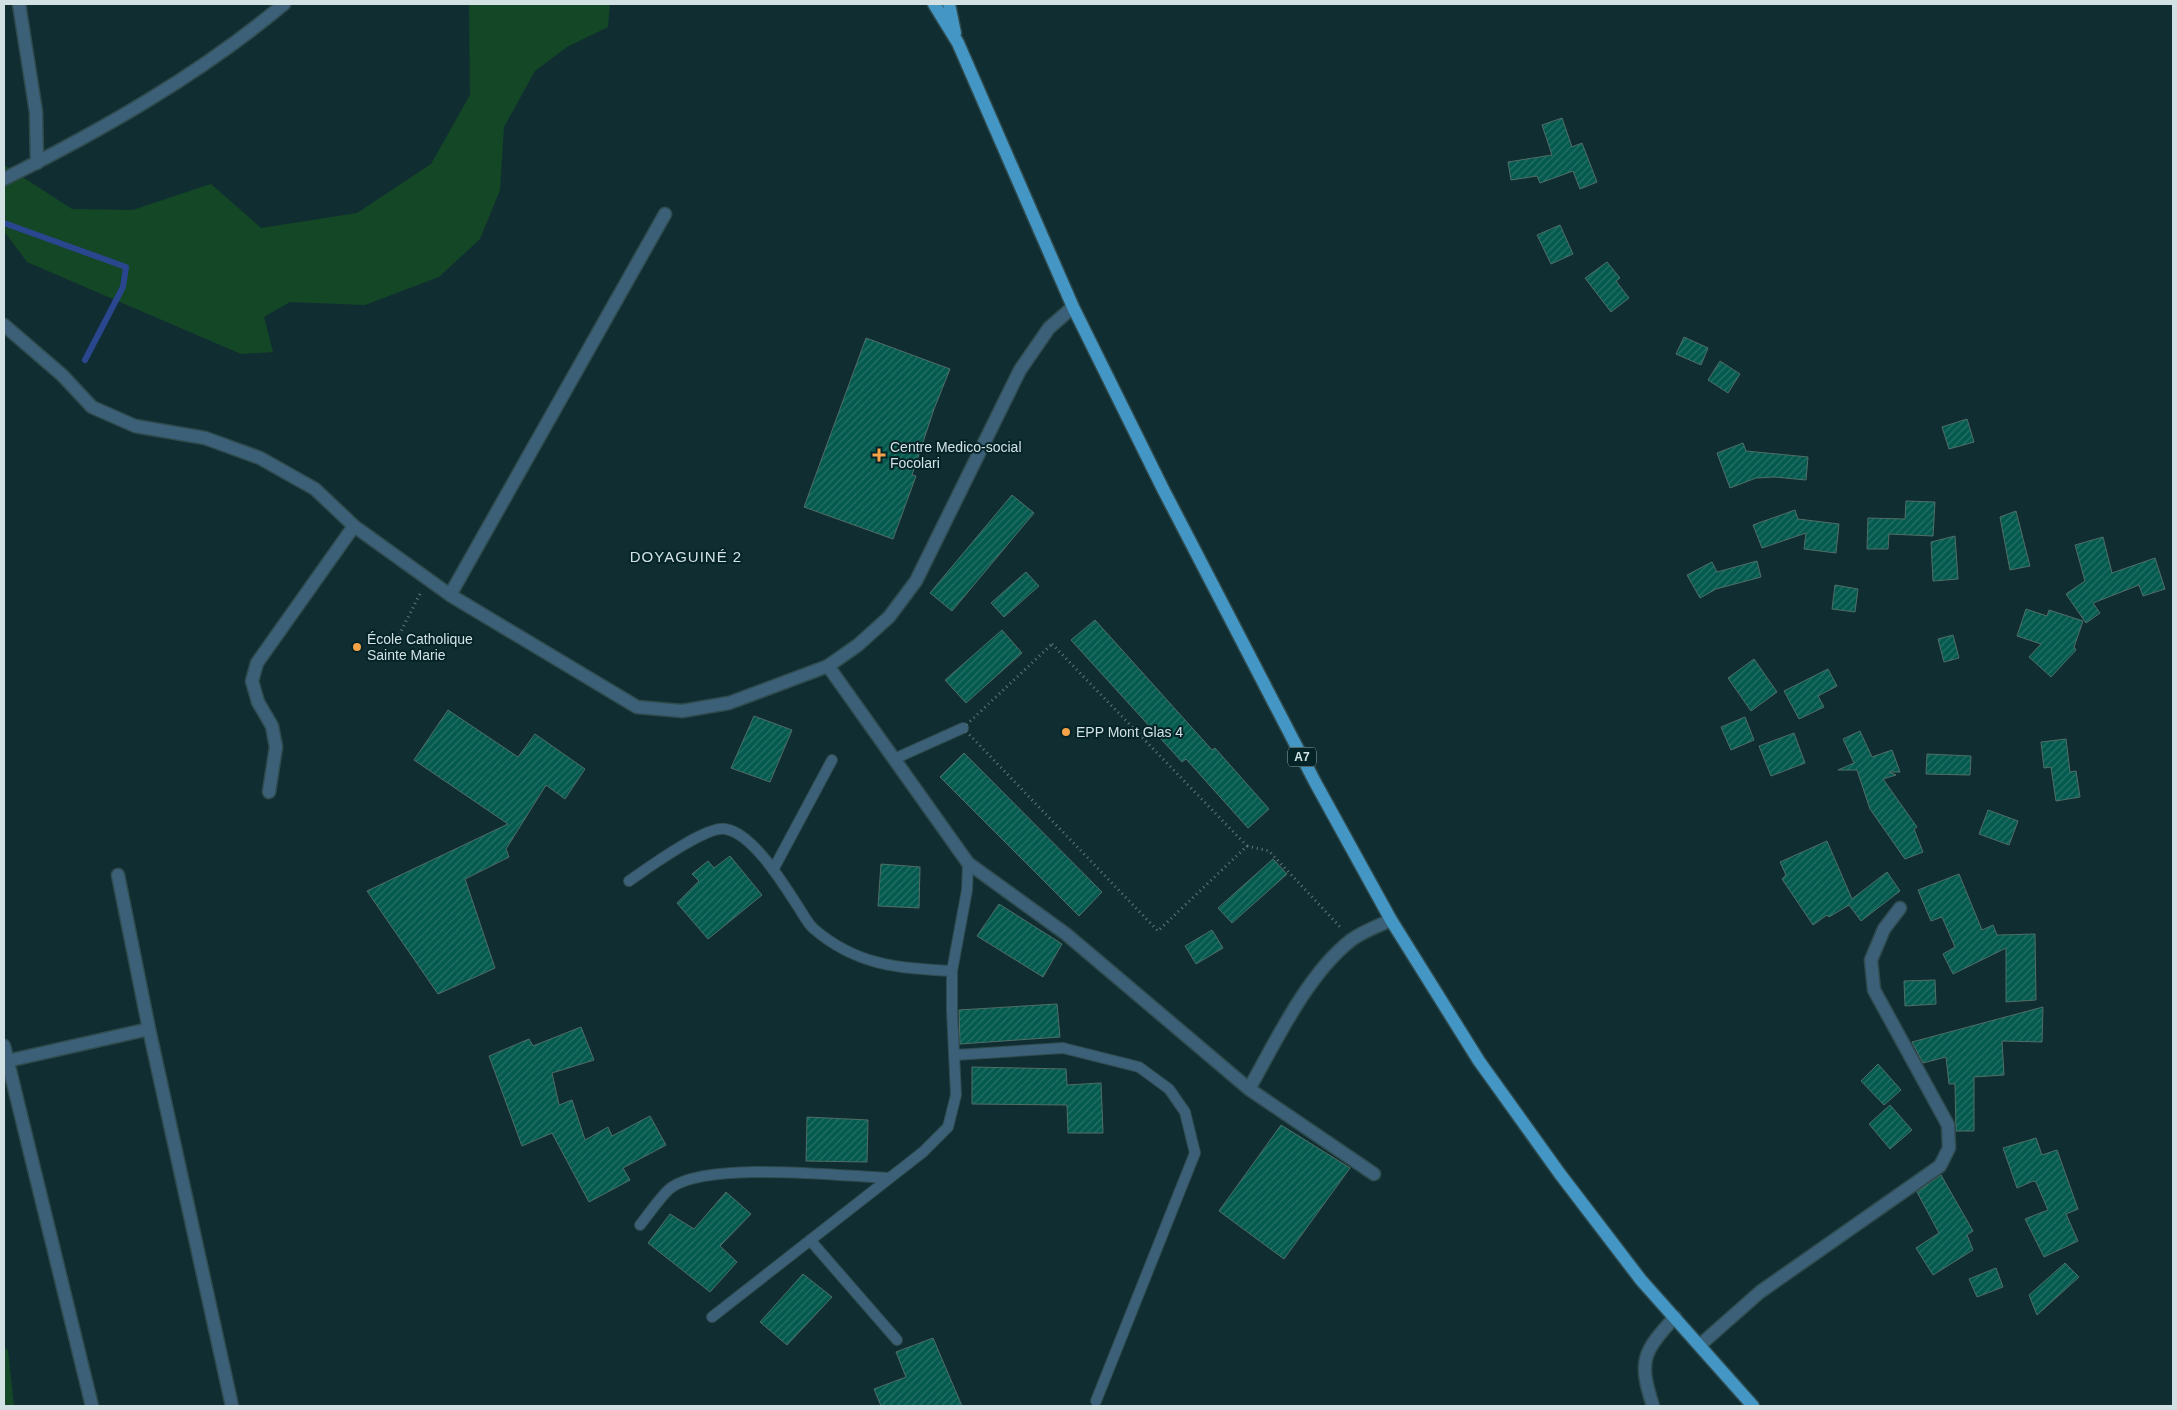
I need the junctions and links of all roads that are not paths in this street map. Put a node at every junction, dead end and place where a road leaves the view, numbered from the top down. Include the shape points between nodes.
1 (19, 4) edge
2 (284, 4) edge
3 (934, 4) edge
4 (949, 4) edge
5 (958, 43) junction
6 (37, 163) junction
7 (4, 179) edge
8 (665, 214) dead end
9 (1073, 307) junction
10 (4, 325) edge
11 (354, 526) junction
12 (450, 595) junction
13 (828, 666) junction
14 (963, 728) road end
15 (894, 759) junction
16 (832, 760) dead end
17 (269, 792) dead end
18 (968, 863) junction
19 (773, 870) junction
20 (118, 875) dead end
21 (630, 881) dead end
22 (1900, 908) dead end
23 (1391, 920) junction
24 (952, 971) junction
25 (149, 1029) junction
26 (4, 1046) edge
27 (955, 1055) junction
28 (7, 1061) junction
29 (1249, 1089) junction
30 (1374, 1174) dead end
31 (889, 1178) junction
32 (640, 1225) dead end
33 (810, 1240) junction
34 (712, 1317) dead end
35 (1675, 1317) junction
36 (897, 1340) dead end
37 (1700, 1345) junction
38 (1096, 1401) dead end
39 (92, 1406) edge
40 (232, 1406) edge
41 (1653, 1406) edge
42 (1753, 1406) edge

1 - 6 street via 36,112
2 - 6 street via 254,30 155,97
3 - 5 main road, A7
4 - 5 main road, A7
5 - 9 main road, A7
6 - 7 street
8 - 12 street
9 - 13 street via 1049,328 1020,370 916,581 888,618
9 - 23 main road, A7 via 1194,549
10 - 11 street via 62,375 92,407 135,426 205,438 260,458 315,489
11 - 12 street
11 - 17 street via 257,663 252,682 258,702 272,726 276,747
12 - 13 street via 637,707 682,711 729,703
13 - 15 street
14 - 15 lane
15 - 18 street
16 - 19 lane
18 - 24 lane via 967,890
18 - 29 street via 1066,934
19 - 21 lane via 742,835 724,828 696,837
19 - 24 lane via 813,928 853,955 896,968
20 - 25 street
22 - 37 street via 1884,929 1871,960 1874,990 1948,1125 1950,1148 1940,1166 1760,1292
23 - 29 street via 1351,940 1329,961 1290,1015
23 - 35 main road, A7 via 1479,1061 1554,1166 1641,1280
24 - 27 lane
25 - 28 street
25 - 40 street
26 - 28 street
27 - 31 lane via 956,1095 948,1127 923,1152
27 - 38 lane via 1063,1048 1139,1067 1169,1089 1185,1112 1195,1153
28 - 39 street
29 - 30 street
31 - 32 lane via 741,1172 698,1177 672,1187
31 - 33 lane
33 - 34 lane
33 - 36 lane
35 - 37 main road, A7
35 - 41 street via 1656,1337 1644,1360 1646,1385
37 - 42 main road, A7

